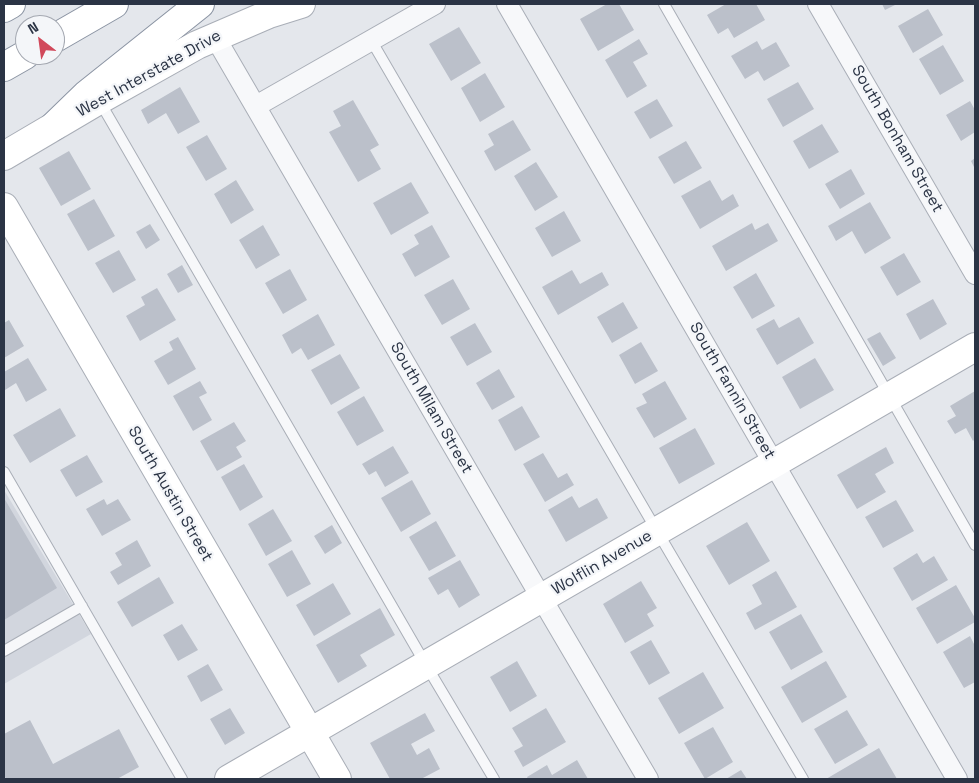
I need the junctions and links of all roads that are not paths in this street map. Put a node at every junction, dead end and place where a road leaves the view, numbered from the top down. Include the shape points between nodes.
1 (10, 4) edge
2 (114, 4) edge
3 (200, 4) edge
4 (301, 4) edge
5 (435, 4) edge
6 (507, 4) edge
7 (664, 4) edge
8 (818, 4) edge
9 (4, 8) edge
10 (65, 32) edge
11 (215, 37) junction
12 (371, 40) junction
13 (15, 61) edge
14 (4, 67) edge
15 (99, 100) junction
16 (256, 106) junction
17 (54, 126) junction
18 (4, 156) edge
19 (4, 208) edge
20 (975, 274) edge
21 (975, 347) edge
22 (890, 396) junction
23 (774, 464) junction
24 (4, 472) edge
25 (657, 532) junction
26 (975, 544) edge
27 (541, 598) junction
28 (82, 606) junction
29 (4, 651) edge
30 (426, 665) junction
31 (310, 732) junction
32 (182, 779) edge
33 (228, 779) edge
34 (337, 779) edge
35 (494, 779) edge
36 (648, 779) edge
37 (803, 779) edge
38 (957, 779) edge

1 - 9 main road
2 - 10 main road
3 - 17 main road via 86,95
4 - 11 main road, West Interstate Drive
5 - 12 street
6 - 23 street, South Fannin Street
7 - 22 lane
8 - 20 street, South Bonham Street
11 - 15 main road, West Interstate Drive
11 - 16 street, South Milam Street
12 - 16 street
12 - 25 lane
13 - 14 main road
15 - 17 main road, West Interstate Drive
15 - 30 lane
16 - 27 street, South Milam Street
17 - 18 main road, West Interstate Drive
19 - 31 main road, South Austin Street
21 - 22 main road, Wolflin Avenue
22 - 23 main road, Wolflin Avenue
22 - 26 lane
23 - 25 main road, Wolflin Avenue
23 - 38 street, South Fannin Street
24 - 28 lane
25 - 27 main road, Wolflin Avenue
25 - 37 lane
27 - 30 main road, Wolflin Avenue
27 - 36 street, South Milam Street
28 - 29 lane
28 - 32 lane
30 - 31 main road, Wolflin Avenue
30 - 35 lane
31 - 33 main road, Wolflin Avenue
31 - 34 main road, South Austin Street

